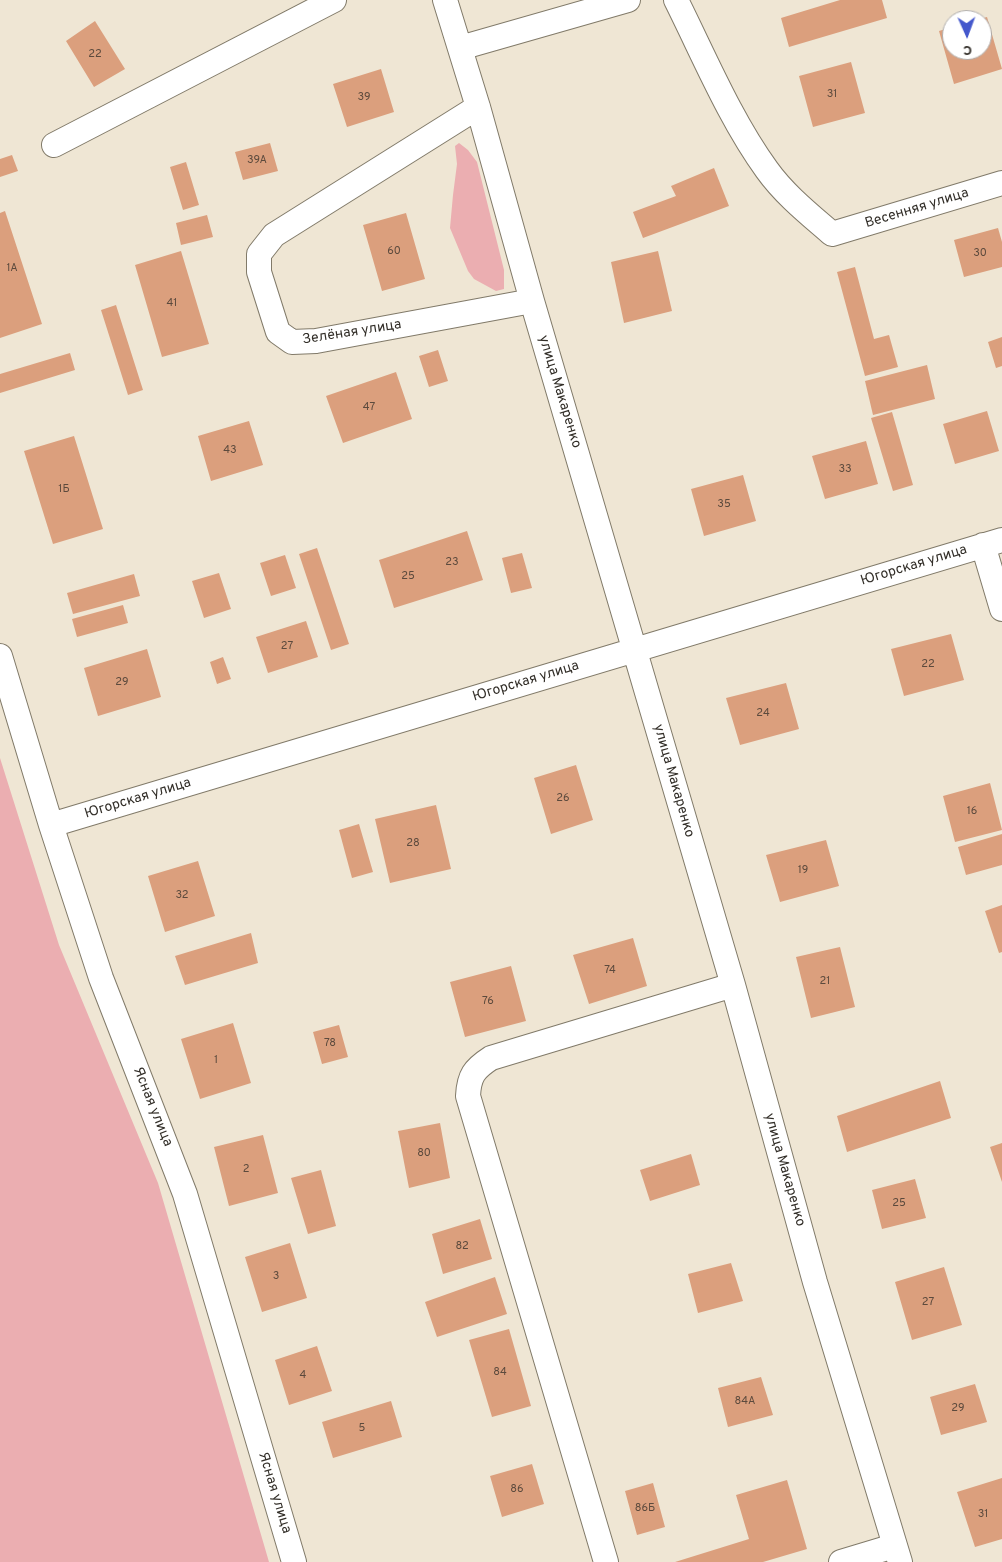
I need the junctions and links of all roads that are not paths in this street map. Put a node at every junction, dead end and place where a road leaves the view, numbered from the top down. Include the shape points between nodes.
1 (334, 0) edge
2 (445, 0) edge
3 (628, 0) edge
4 (676, 0) edge
5 (460, 48) junction
6 (478, 107) junction
7 (54, 145) dead end
8 (1002, 183) edge
9 (532, 302) junction
10 (992, 543) edge
11 (1002, 609) edge
12 (635, 649) junction
13 (0, 656) edge
14 (51, 826) junction
15 (733, 985) junction
16 (897, 1554) edge
17 (294, 1562) edge
18 (606, 1562) edge
19 (841, 1562) edge

1 - 7 street
2 - 5 street, улица Макаренко
3 - 5 street
4 - 8 street, Весенняя улица via 742,133 794,202 832,234
5 - 6 street, улица Макаренко
6 - 9 street, улица Макаренко
6 - 9 street, Зелёная улица via 274,235 259,254 259,272 278,332 292,342 316,341
9 - 12 street, улица Макаренко
10 - 11 street
10 - 12 street, Югорская улица
12 - 14 street, Югорская улица
12 - 15 street, улица Макаренко
13 - 14 street, Ясная улица
14 - 17 street, Ясная улица via 101,978 185,1194
15 - 16 street, улица Макаренко via 815,1282
15 - 18 street via 491,1058 478,1066 469,1082 468,1096
16 - 19 street

